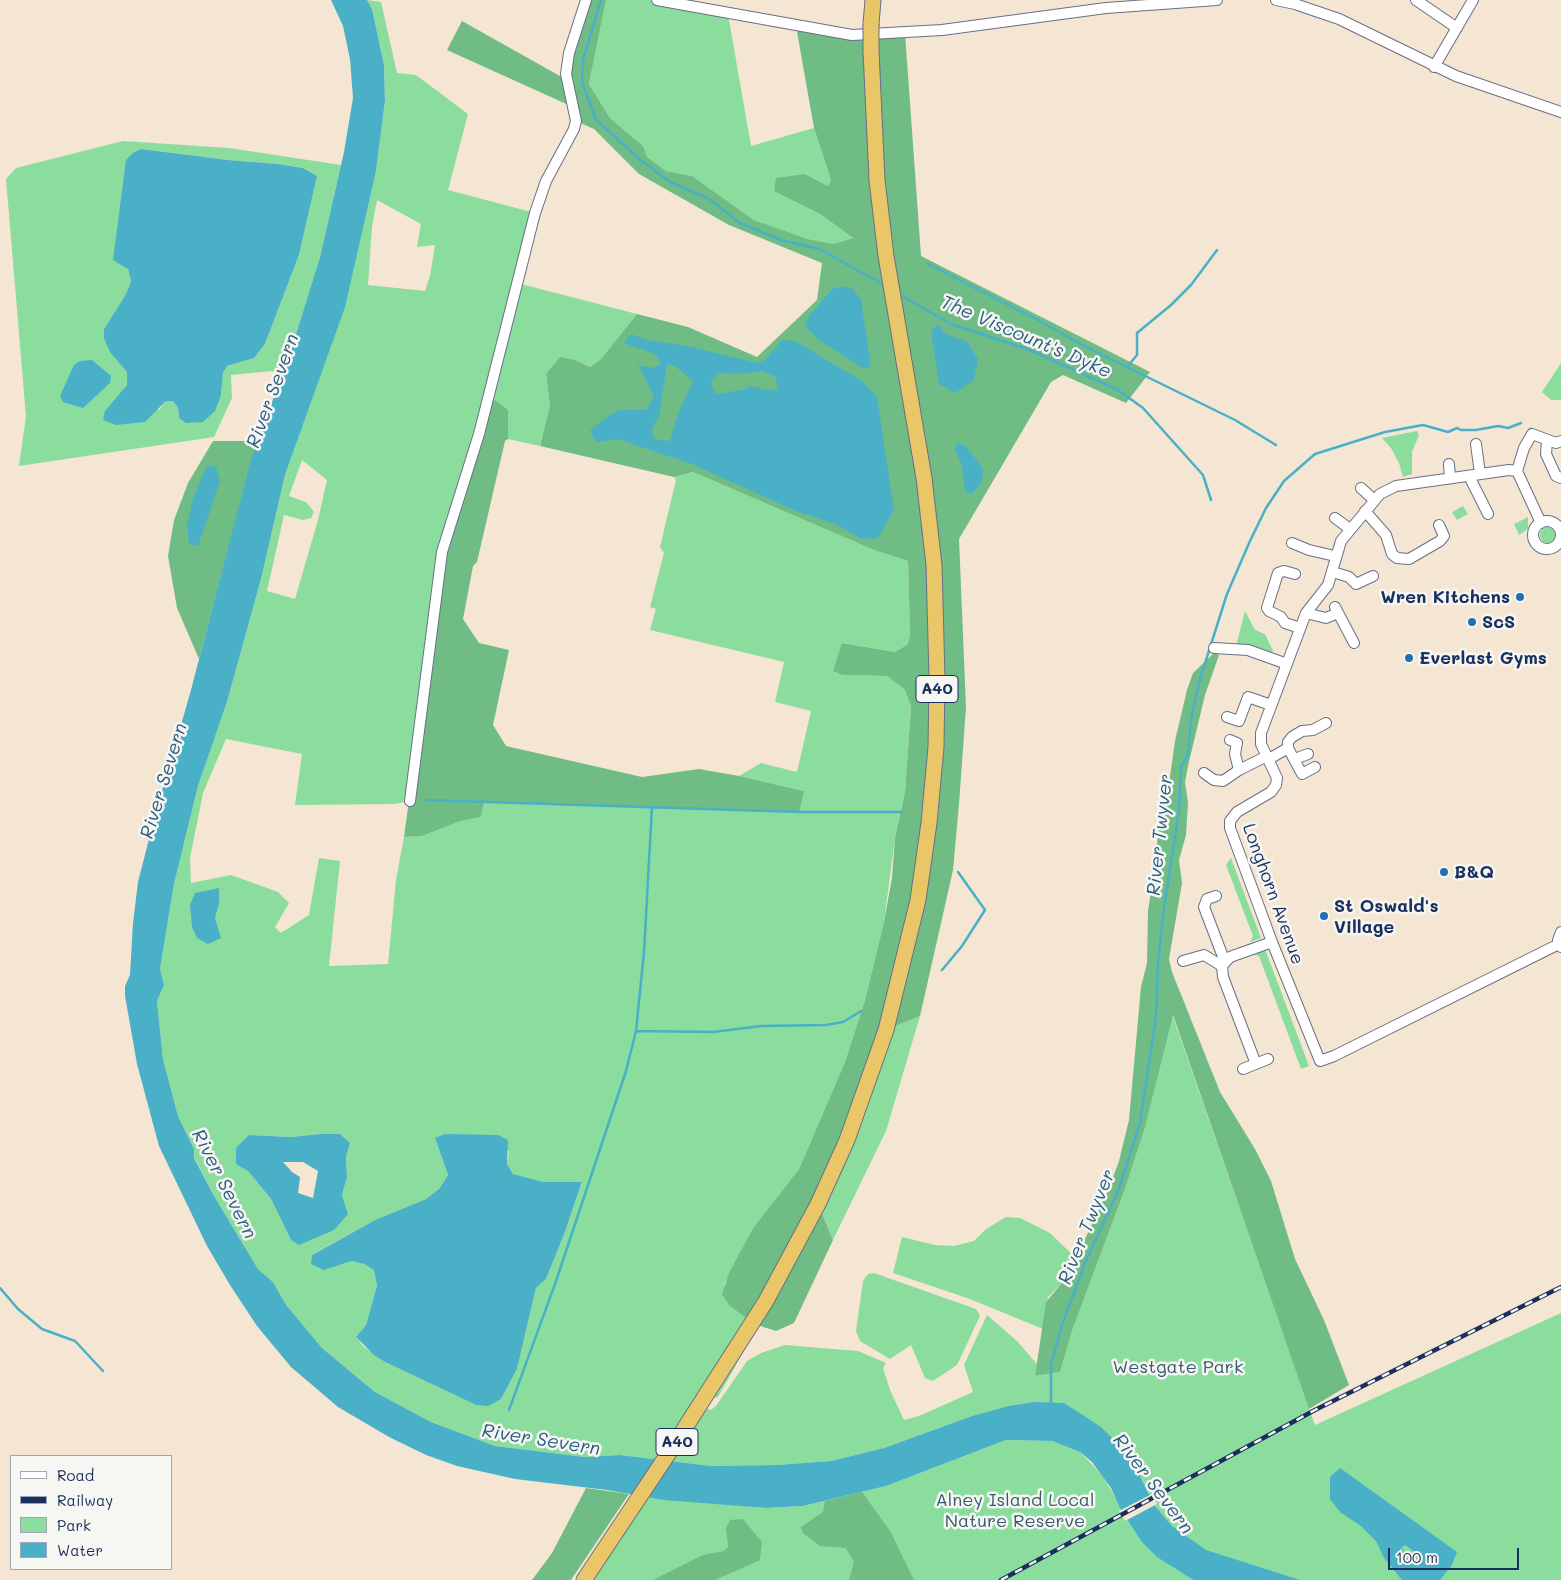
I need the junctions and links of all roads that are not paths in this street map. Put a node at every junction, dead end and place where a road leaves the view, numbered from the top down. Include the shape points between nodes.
1 (586, 0) edge
2 (657, 0) edge
3 (873, 0) edge
4 (1217, 0) edge
5 (1276, 0) edge
6 (1416, 0) edge
7 (1473, 0) edge
8 (1457, 28) junction
9 (1434, 67) junction
10 (1561, 112) edge
11 (1547, 441) junction
12 (1561, 441) edge
13 (1476, 444) dead end
14 (1449, 464) dead end
15 (1517, 471) junction
16 (1474, 475) junction
17 (1450, 478) junction
18 (1561, 478) edge
19 (1361, 488) dead end
20 (1374, 500) junction
21 (1365, 511) junction
22 (1488, 514) dead end
23 (1336, 518) dead end
24 (1541, 522) junction
25 (1439, 525) dead end
26 (1350, 529) junction
27 (1560, 529) edge
28 (1292, 543) dead end
29 (1335, 556) junction
30 (1332, 572) junction
31 (1295, 574) dead end
32 (1373, 576) dead end
33 (1306, 613) junction
34 (1300, 628) junction
35 (1354, 643) dead end
36 (1214, 648) dead end
37 (1287, 664) junction
38 (1271, 705) junction
39 (1227, 716) dead end
40 (1326, 723) dead end
41 (1230, 740) dead end
42 (1288, 748) junction
43 (1308, 754) dead end
44 (1268, 758) junction
45 (1295, 760) junction
46 (1316, 768) dead end
47 (1239, 770) junction
48 (1204, 773) dead end
49 (410, 801) dead end
50 (1216, 896) dead end
51 (1561, 932) edge
52 (1272, 942) junction
53 (1560, 945) edge
54 (1183, 961) dead end
55 (1223, 964) junction
56 (1268, 1060) dead end
57 (1256, 1064) junction
58 (1243, 1069) dead end
59 (584, 1580) edge

1 - 49 street via 569,53 566,74 576,121 574,129 546,181 535,212 479,434 442,552
2 - 4 street via 862,35 942,30 1106,8
3 - 59 highway, A40, bridge via 871,51 877,180 886,256 924,478 934,565 936,747 918,900 886,1030 847,1140 822,1196 766,1301
5 - 9 street via 1339,20
6 - 8 street
7 - 8 street
8 - 9 street
9 - 10 street
11 - 12 street
11 - 15 street via 1532,434
11 - 18 street via 1546,454 1556,476
13 - 16 street
14 - 17 street
15 - 16 street, Longhorn Avenue
15 - 24 street
16 - 17 street, Longhorn Avenue
16 - 22 street
17 - 20 street, Longhorn Avenue via 1396,486
19 - 20 street
20 - 21 street, Longhorn Avenue
21 - 25 street via 1386,535 1396,558 1409,559 1440,541 1444,536
21 - 26 street, Longhorn Avenue
23 - 26 street
24 - 27 street via 1549,521
24 - 27 street via 1533,537 1540,547 1552,548 1559,542
26 - 29 street, Longhorn Avenue
28 - 29 street
29 - 30 street, Longhorn Avenue
30 - 32 street via 1349,577 1356,584
30 - 33 street, Longhorn Avenue via 1328,585
31 - 34 street via 1284,571 1278,574 1267,608 1285,623
33 - 34 street, Longhorn Avenue
33 - 35 street via 1326,618 1337,610
34 - 37 street, Longhorn Avenue
36 - 37 street via 1248,650
37 - 38 street, Longhorn Avenue
38 - 39 street via 1248,696 1239,721
38 - 44 street, Longhorn Avenue via 1260,739
40 - 42 street via 1292,737
41 - 47 street via 1237,743 1235,754
42 - 44 street
42 - 45 street
43 - 45 street
44 - 47 street
44 - 52 street, Longhorn Avenue via 1277,778 1276,785 1271,792 1237,812 1230,821 1230,828
45 - 46 street via 1302,774
47 - 48 street via 1224,781 1214,780
50 - 55 street via 1207,899 1204,907
51 - 53 street
52 - 53 street, Longhorn Avenue via 1320,1061
52 - 55 street via 1230,958
54 - 55 street via 1204,955
55 - 57 street via 1223,977
56 - 57 street
57 - 58 street

